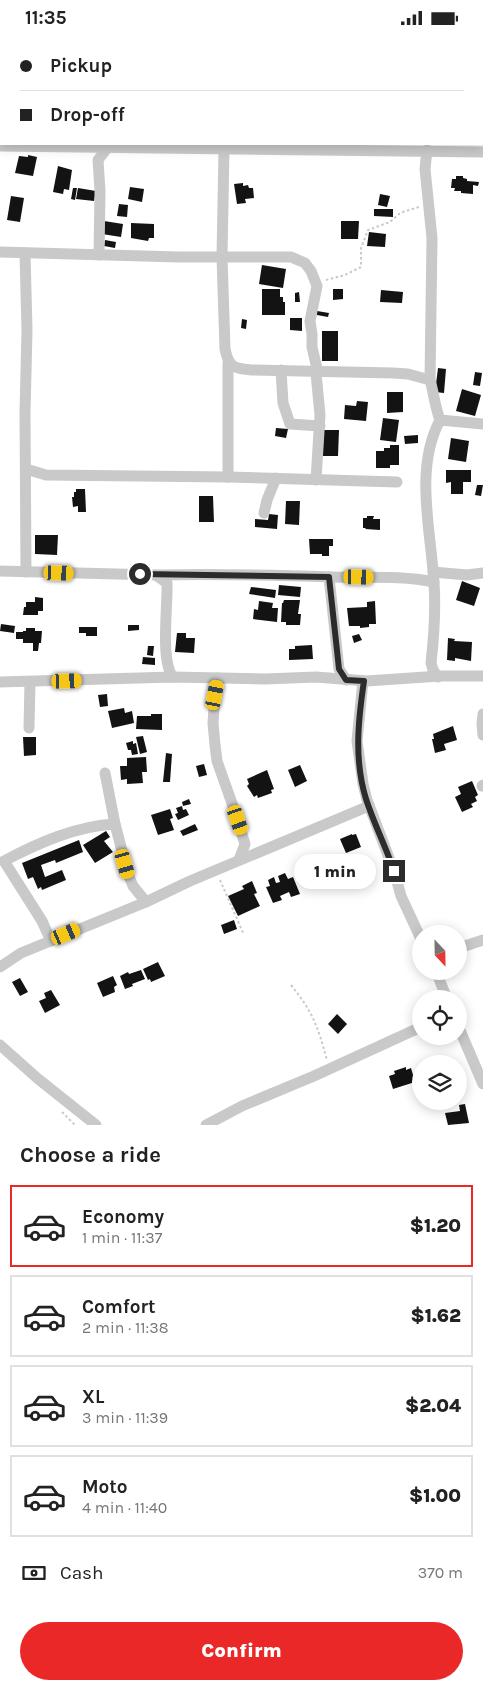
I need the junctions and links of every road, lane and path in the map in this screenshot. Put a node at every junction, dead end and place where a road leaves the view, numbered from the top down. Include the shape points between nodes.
1 (0, 145) edge
2 (85, 145) edge
3 (174, 146) edge
4 (108, 147) junction
5 (335, 147) edge
6 (224, 149) junction
7 (427, 151) junction
8 (483, 152) edge
9 (429, 204) junction
10 (0, 252) edge
11 (25, 253) junction
12 (99, 255) junction
13 (222, 257) junction
14 (317, 285) junction
15 (228, 363) junction
16 (280, 370) junction
17 (317, 373) junction
18 (430, 381) junction
19 (440, 420) junction
20 (483, 424) edge
21 (320, 427) junction
22 (26, 469) junction
23 (228, 477) junction
24 (276, 478) junction
25 (316, 480) junction
26 (397, 482) dead end
27 (264, 513) dead end
28 (0, 571) edge
29 (26, 571) junction
30 (483, 573) edge
31 (156, 575) junction
32 (329, 577) junction
33 (434, 577) junction
34 (483, 676) edge
35 (173, 677) junction
36 (438, 677) junction
37 (218, 678) junction
38 (346, 680) junction
39 (364, 681) junction
40 (0, 682) edge
41 (30, 682) junction
42 (483, 714) edge
43 (29, 728) dead end
44 (483, 735) edge
45 (104, 773) dead end
46 (369, 806) junction
47 (115, 823) junction
48 (239, 860) junction
49 (216, 870) junction
50 (146, 902) junction
51 (415, 925) edge
52 (244, 935) dead end
53 (483, 940) edge
54 (51, 941) junction
55 (468, 945) edge
56 (0, 967) edge
57 (291, 985) dead end
58 (412, 1031) edge
59 (0, 1045) edge
60 (466, 1045) edge
61 (330, 1069) junction
62 (483, 1083) edge
63 (96, 1125) edge
64 (206, 1125) edge

1 - 2 street
2 - 4 street
3 - 4 street
3 - 6 street
4 - 12 street via 98,160
5 - 6 street
5 - 7 street
6 - 13 street
7 - 8 street
7 - 9 street via 425,169
9 - 14 path via 407,210 368,230 361,248 361,267
9 - 18 street via 432,237
10 - 11 street
11 - 12 street
11 - 22 street
12 - 13 street
13 - 14 street via 291,257 305,263
13 - 15 street
14 - 17 street via 310,321
15 - 16 street via 240,369
15 - 23 street
16 - 17 street
16 - 21 street via 283,403 290,424
17 - 18 street via 408,374
17 - 21 street
18 - 19 street
19 - 20 street
19 - 33 street via 429,447 426,483
21 - 25 street
22 - 23 street via 46,475
22 - 29 street
23 - 24 street
24 - 25 street
24 - 27 street
25 - 26 street
28 - 29 street
29 - 31 street
30 - 33 street
31 - 32 street
31 - 35 street via 167,583 167,667
32 - 33 street
32 - 38 street via 339,669
33 - 36 street via 436,613 431,663
34 - 36 street
35 - 37 street
35 - 41 street
36 - 39 street
37 - 38 street via 316,677
37 - 48 street via 213,723 215,745 244,839
38 - 39 street
39 - 46 street via 357,741
40 - 41 street
41 - 43 street
42 - 44 street
45 - 47 street
46 - 48 street
46 - 51 street
47 - 50 street via 128,874
47 - 54 street via 63,835 4,861
48 - 49 street
49 - 50 street
49 - 52 path
50 - 54 street
53 - 55 street
54 - 56 street via 21,953
57 - 61 path via 312,1014
58 - 61 street
59 - 63 street
60 - 62 street
61 - 64 street

